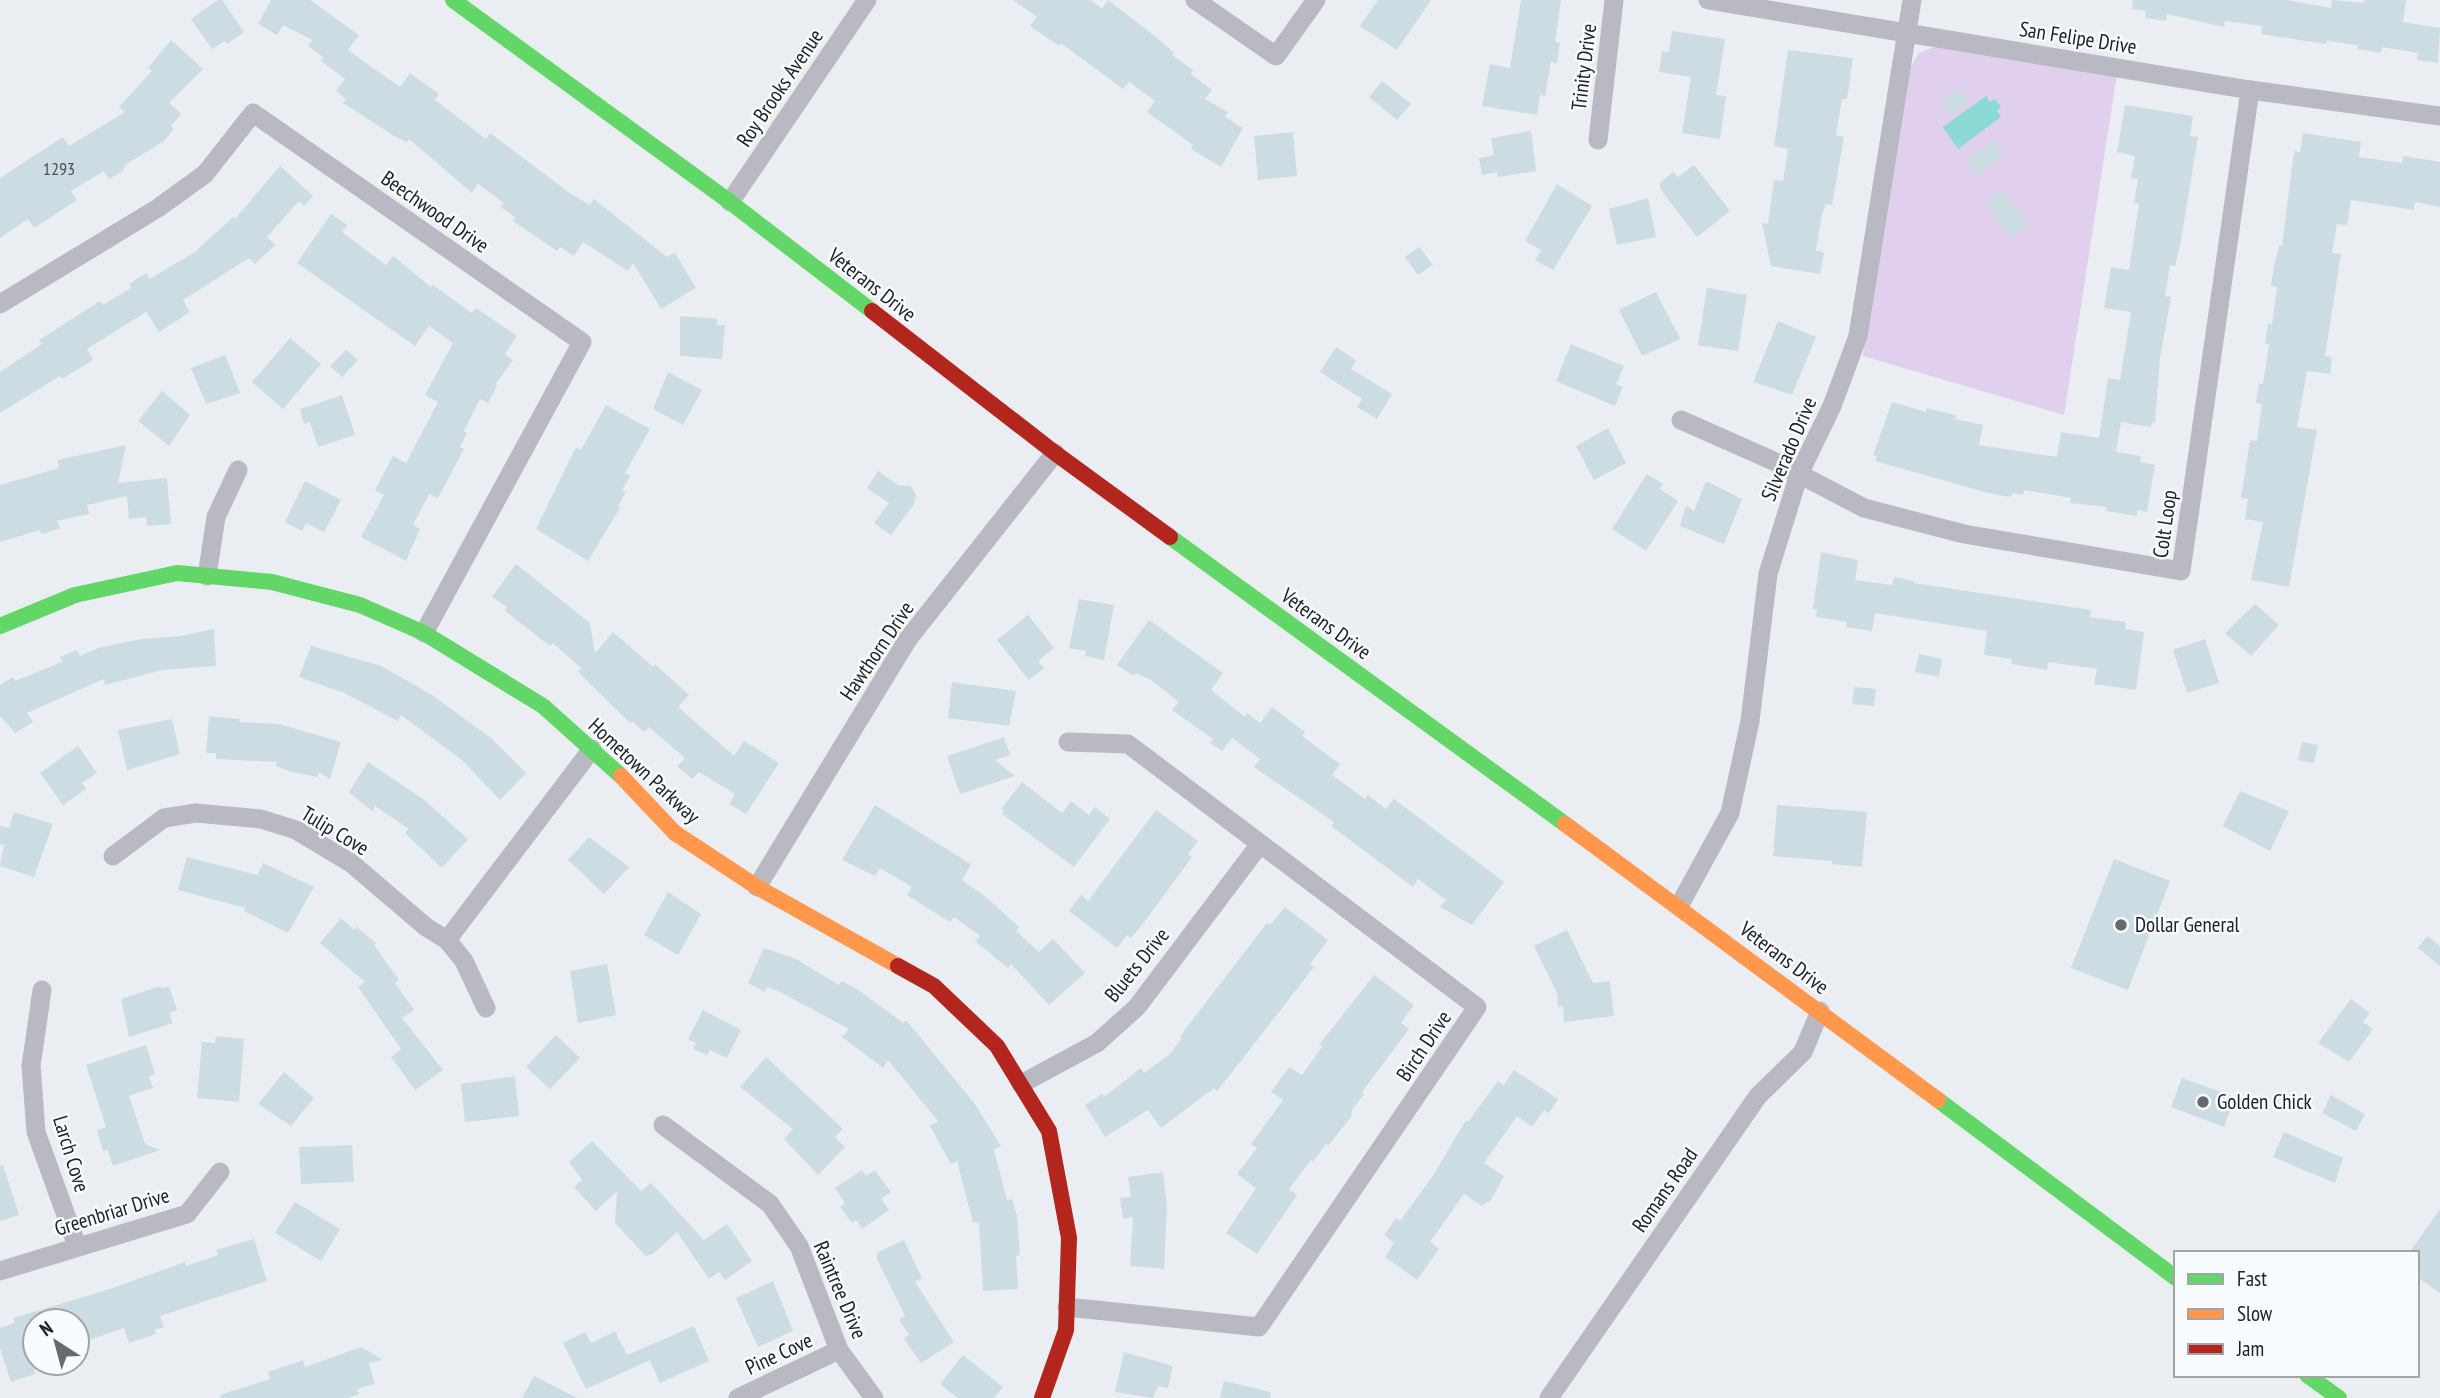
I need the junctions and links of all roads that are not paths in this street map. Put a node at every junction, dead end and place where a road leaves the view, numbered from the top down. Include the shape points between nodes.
1 (453, 0) edge
2 (867, 0) edge
3 (1195, 0) edge
4 (1316, 0) edge
5 (1614, 0) edge
6 (1708, 0) edge
7 (1912, 0) edge
8 (1907, 33) junction
9 (2250, 90) junction
10 (2440, 116) edge
11 (1598, 140) dead end
12 (730, 202) junction
13 (0, 304) edge
14 (1681, 420) dead end
15 (1055, 453) junction
16 (238, 470) dead end
17 (1799, 474) junction
18 (207, 576) junction
19 (0, 626) edge
20 (424, 633) junction
21 (1068, 742) dead end
22 (592, 749) junction
23 (1260, 844) junction
24 (113, 856) dead end
25 (757, 887) junction
26 (1679, 906) junction
27 (447, 940) junction
28 (42, 990) dead end
29 (486, 1008) dead end
30 (1820, 1011) junction
31 (1021, 1084) junction
32 (663, 1125) dead end
33 (220, 1172) dead end
34 (77, 1246) junction
35 (0, 1271) edge
36 (2174, 1276) edge
37 (1067, 1307) junction
38 (839, 1350) junction
39 (2310, 1377) edge
40 (738, 1398) edge
41 (874, 1398) edge
42 (1042, 1398) edge
43 (1549, 1398) edge
44 (2339, 1398) edge

1 - 12 main road, Veterans Drive
2 - 12 street, Roy Brooks Avenue
3 - 4 street via 1276,56
5 - 11 street, Trinity Drive
6 - 8 street, San Felipe Drive
7 - 8 street, Silverado Drive
8 - 9 street, San Felipe Drive
8 - 17 street, Silverado Drive via 1858,336 1832,407
9 - 10 street, San Felipe Drive
9 - 17 street, Colt Loop via 2181,572 1964,534 1864,508
12 - 15 main road, Veterans Drive
13 - 20 street, Beechwood Drive via 158,208 205,174 253,113 582,342
14 - 17 street
15 - 25 street, Hawthorn Drive via 908,639
15 - 26 main road, Veterans Drive
16 - 18 street via 215,517
17 - 26 street, Silverado Drive via 1768,574 1750,721 1730,813
18 - 19 main road, Hometown Parkway via 177,573 75,596
18 - 20 main road, Hometown Parkway via 272,582 360,605
20 - 22 main road, Hometown Parkway via 543,706
21 - 23 street, Birch Drive via 1128,744
22 - 25 main road, Hometown Parkway via 676,834
22 - 27 street
23 - 31 street, Bluets Drive via 1137,1007 1097,1043
23 - 37 street, Birch Drive via 1477,1007 1259,1326
24 - 27 street, Tulip Cove via 164,818 196,813 261,819 296,830 333,851
25 - 31 main road, Hometown Parkway via 934,986 997,1046
26 - 30 main road, Veterans Drive
27 - 29 street, Tulip Cove via 464,961
28 - 34 street, Larch Cove via 31,1066 36,1132
30 - 36 main road, Veterans Drive
30 - 43 street, Romans Road via 1802,1052 1758,1096
31 - 37 main road, Hometown Parkway via 1049,1130 1069,1238
32 - 38 street, Raintree Drive via 770,1204 799,1246
33 - 34 street, Greenbriar Drive via 187,1214
34 - 35 street, Greenbriar Drive
37 - 42 main road, Hometown Parkway via 1066,1331
38 - 40 street, Pine Cove
38 - 41 street, Raintree Drive
39 - 44 main road

